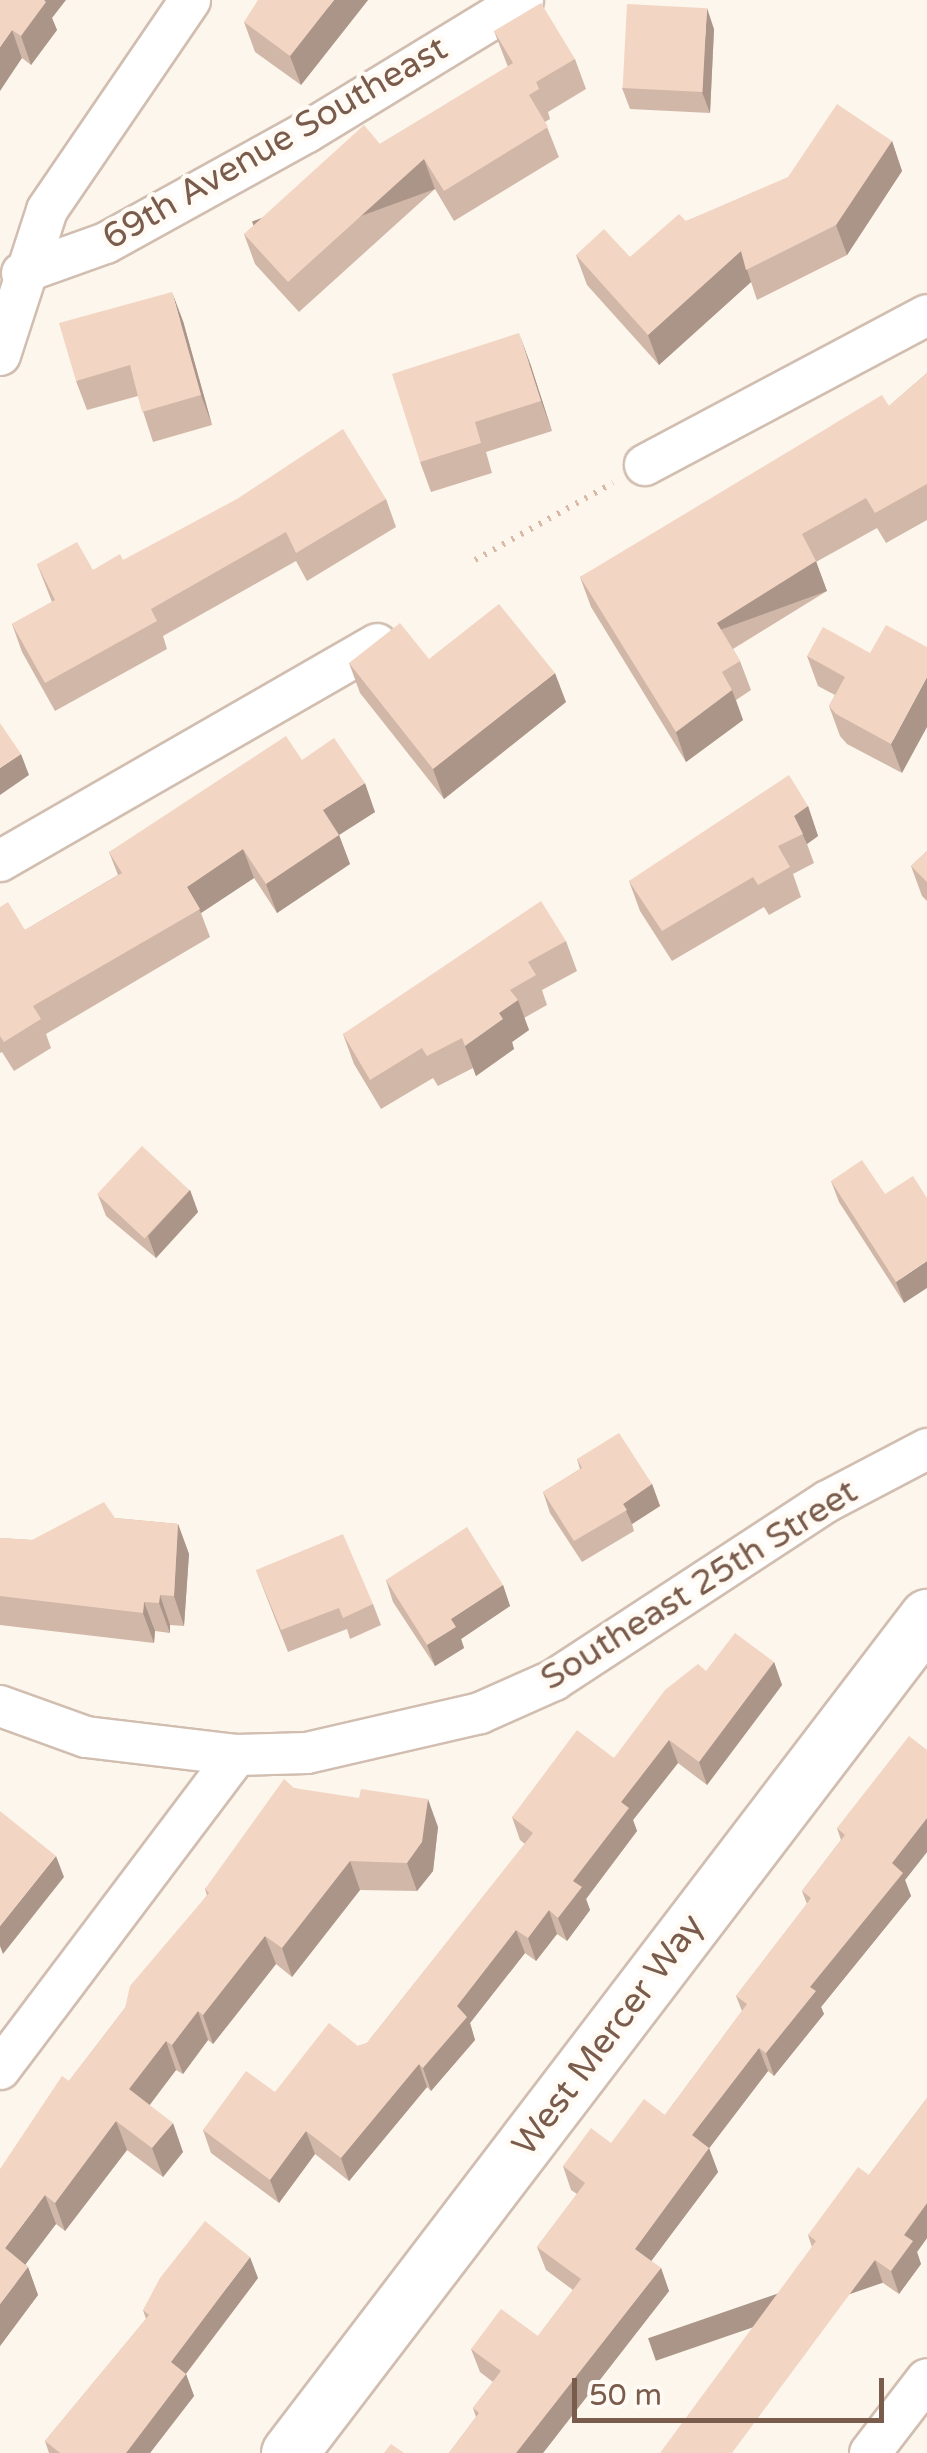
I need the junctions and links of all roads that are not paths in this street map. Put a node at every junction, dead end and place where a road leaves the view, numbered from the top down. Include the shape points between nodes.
1 (190, 0) edge
2 (522, 0) edge
3 (22, 274) junction
4 (927, 314) edge
5 (0, 355) edge
6 (644, 465) road end
7 (377, 644) edge
8 (0, 862) edge
9 (927, 1449) edge
10 (927, 1617) edge
11 (0, 1706) edge
12 (236, 1755) junction
13 (0, 2069) edge
14 (927, 2379) edge
15 (289, 2453) edge
16 (870, 2453) edge

1 - 3 street via 47,210
2 - 3 street, 69th Avenue Southeast via 307,132 106,243
3 - 5 street
4 - 6 street
7 - 8 street
9 - 12 street, Southeast 25th Street via 828,1501 525,1694 408,1733 308,1752
10 - 15 street, West Mercer Way
11 - 12 street, Southeast 25th Street via 86,1737
12 - 13 street
14 - 16 street

